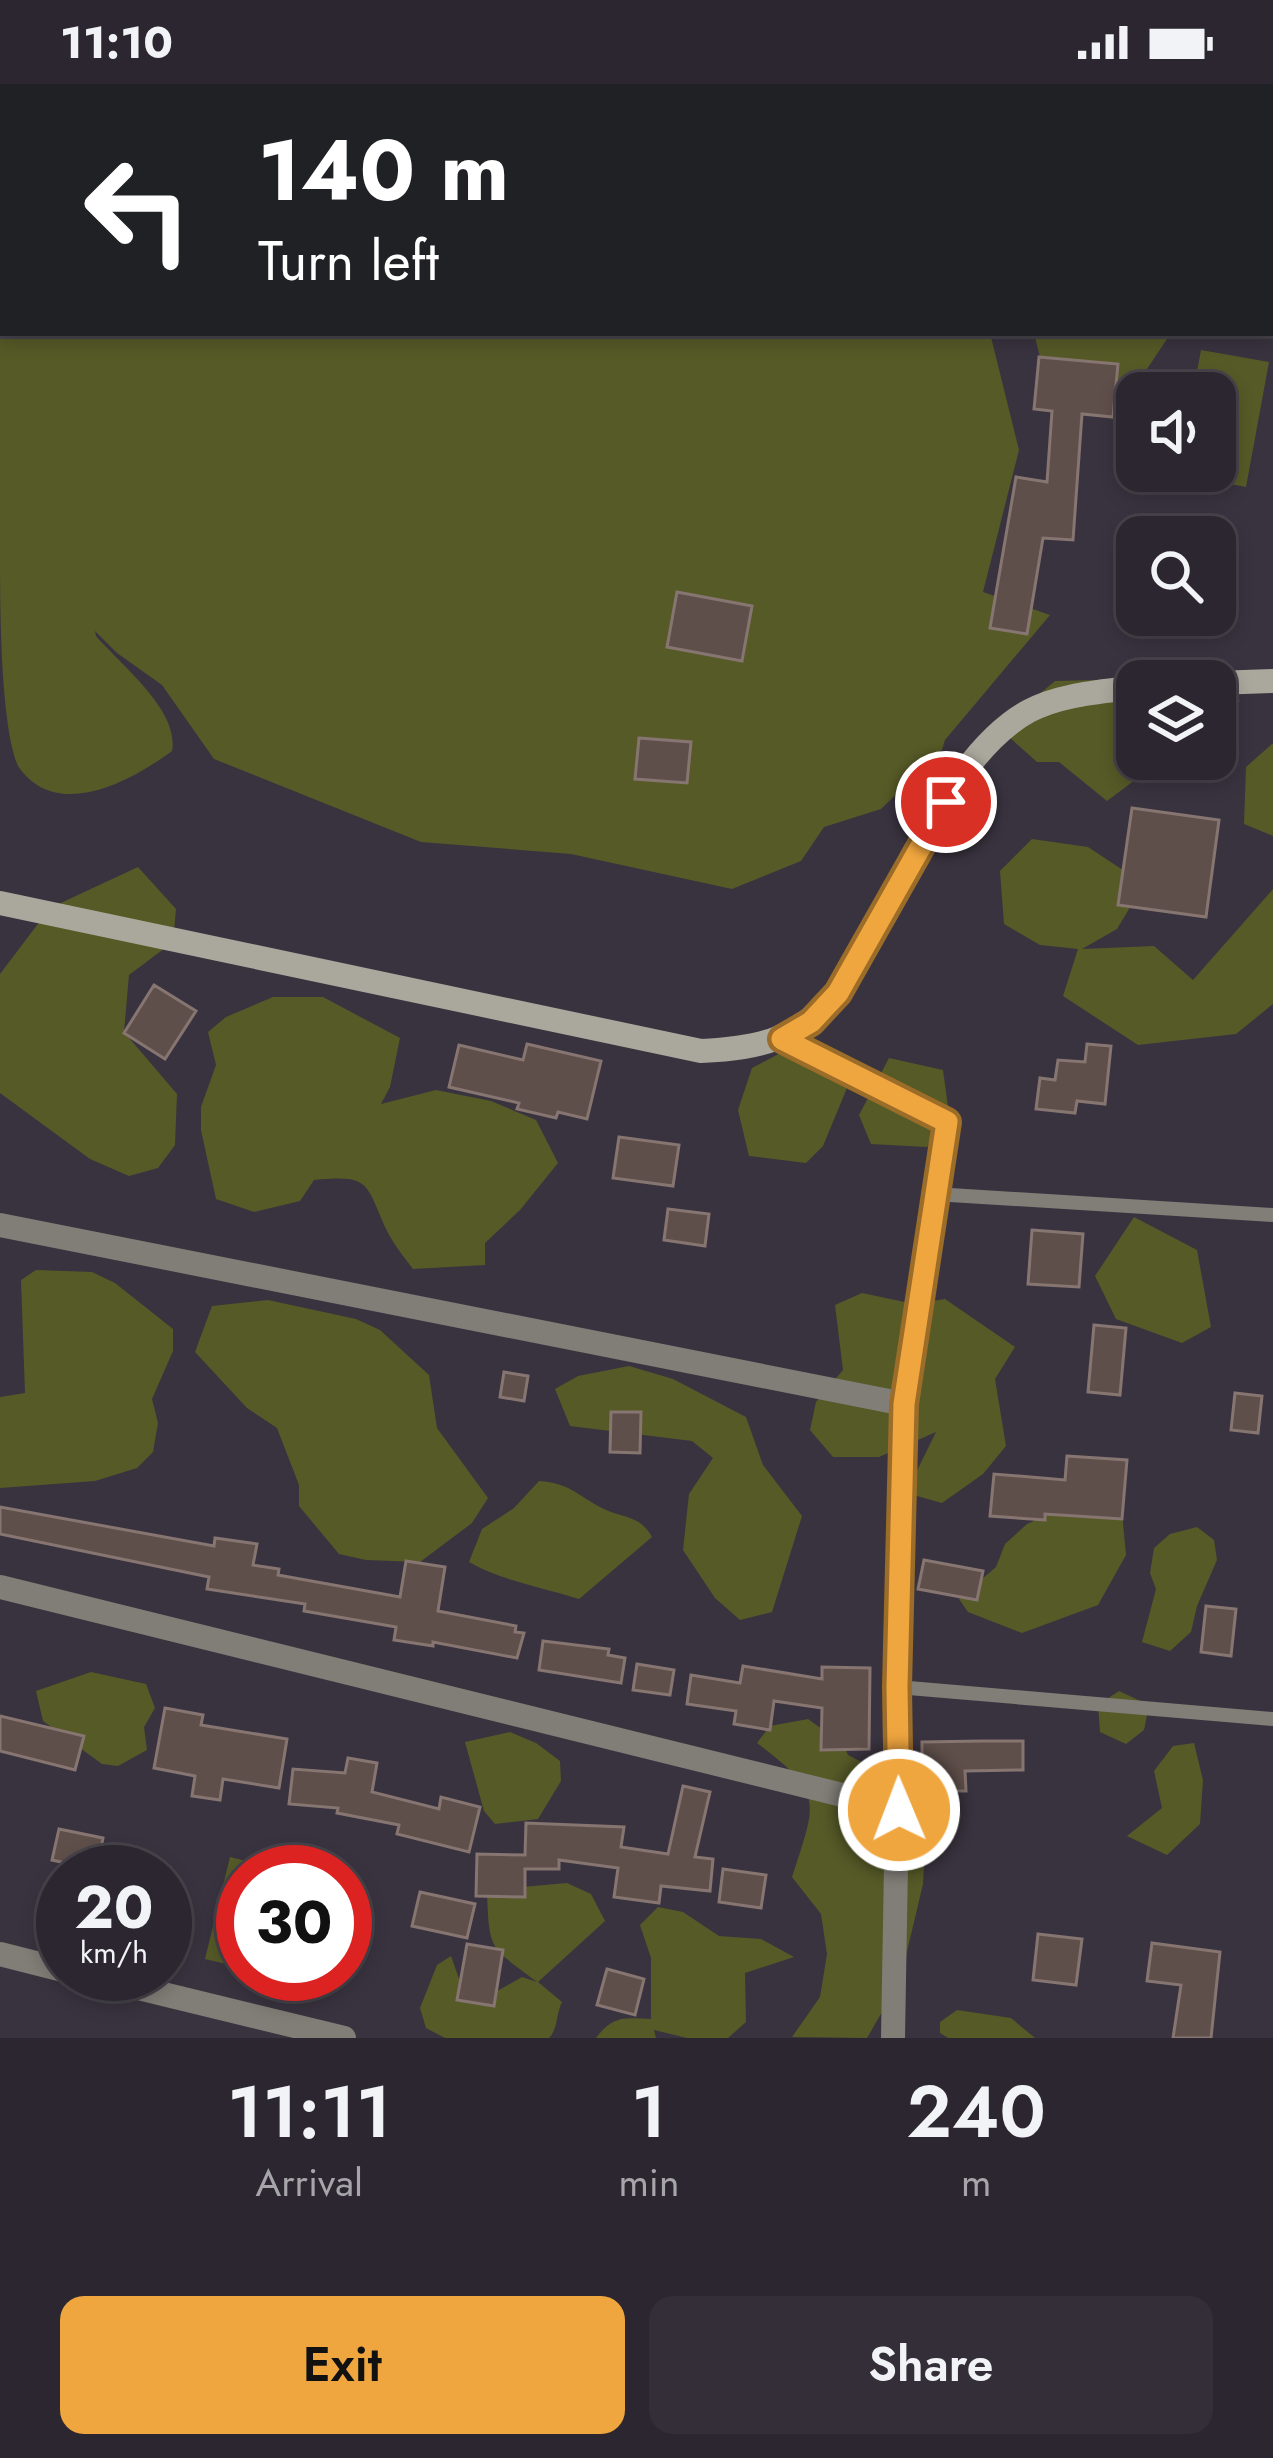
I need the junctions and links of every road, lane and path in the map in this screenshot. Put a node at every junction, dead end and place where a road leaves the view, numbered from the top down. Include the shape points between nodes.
1 (1273, 681) edge
2 (1236, 682) edge
3 (1116, 690) edge
4 (0, 903) edge
5 (782, 1039) junction
6 (934, 1195) junction
7 (1273, 1215) edge
8 (0, 1225) edge
9 (904, 1404) junction
10 (0, 1587) edge
11 (897, 1687) junction
12 (1273, 1719) edge
13 (899, 1810) junction
14 (0, 1954) edge
15 (36, 1963) edge
16 (192, 2001) edge
17 (344, 2038) edge
18 (893, 2038) edge

1 - 2 main road
3 - 5 main road via 1030,710 969,761 838,993
4 - 5 main road via 701,1051
5 - 6 lane via 947,1122
6 - 7 lane
6 - 9 lane
8 - 9 street
9 - 11 street
10 - 13 street
11 - 12 lane
11 - 13 street
13 - 18 street
14 - 15 street
16 - 17 street

